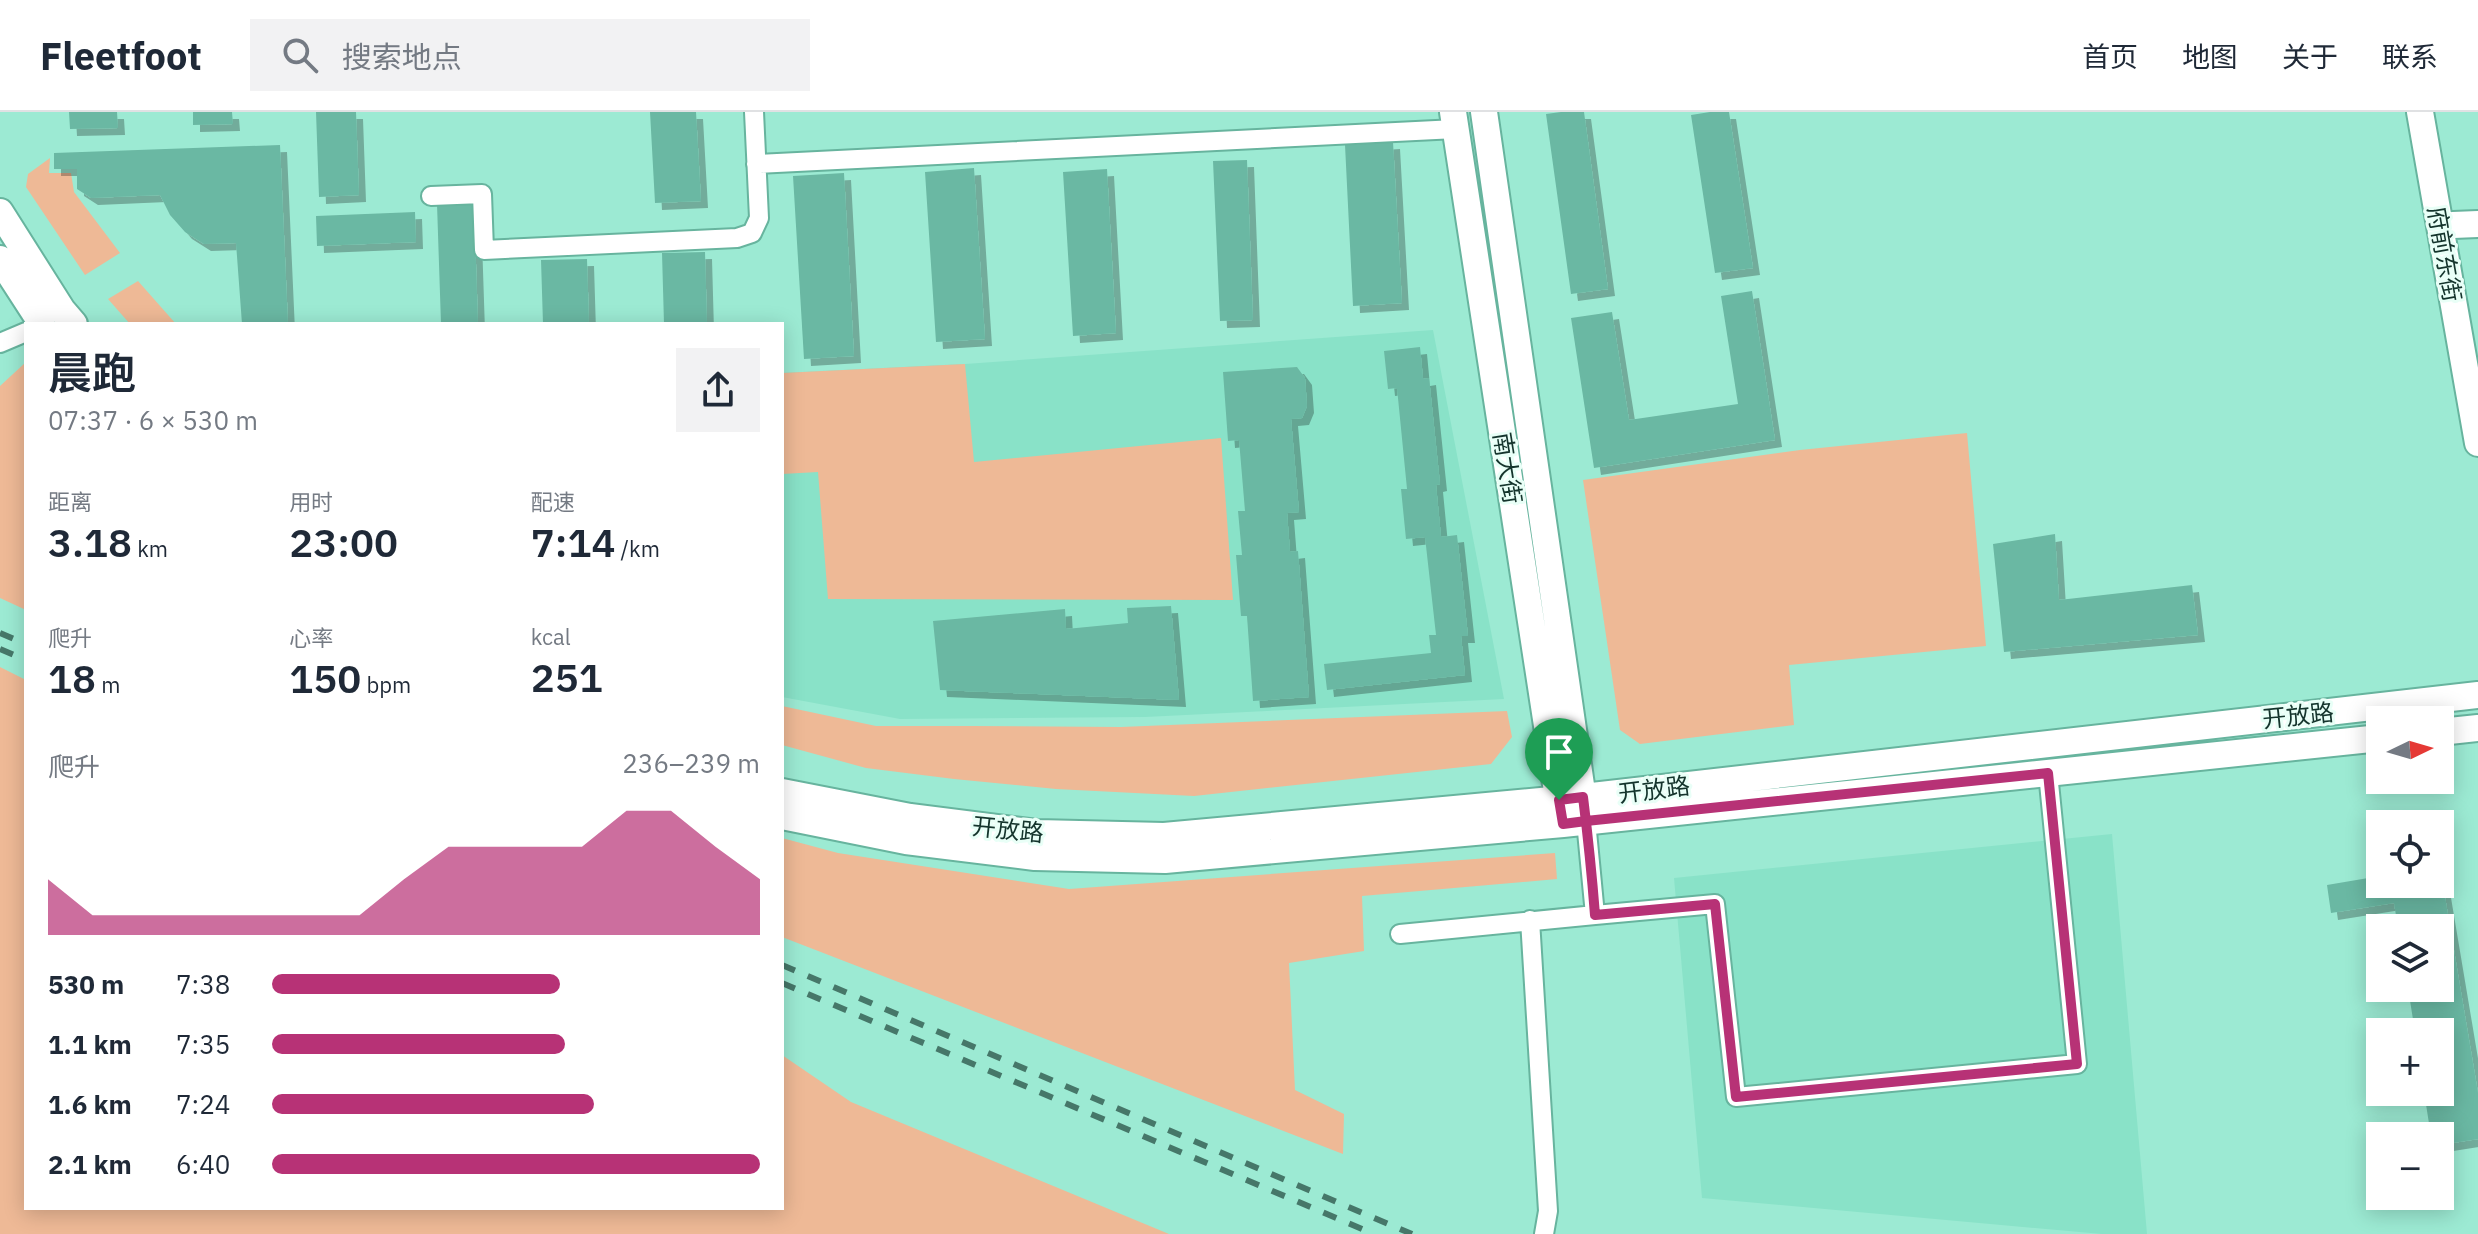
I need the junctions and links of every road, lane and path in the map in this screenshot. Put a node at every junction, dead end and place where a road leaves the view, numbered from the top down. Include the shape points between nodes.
1 (754, 112) edge
2 (1484, 112) edge
3 (2420, 112) edge
4 (2435, 112) edge
5 (1455, 120) edge
6 (756, 164) junction
7 (431, 196) dead end
8 (0, 212) edge
9 (2466, 224) edge
10 (0, 259) edge
11 (41, 322) edge
12 (72, 322) edge
13 (24, 333) edge
14 (0, 343) edge
15 (2478, 366) edge
16 (2478, 443) edge
17 (2478, 695) edge
18 (2478, 728) edge
19 (2454, 731) edge
20 (2366, 739) edge
21 (2048, 773) junction
22 (784, 792) edge
23 (1573, 811) junction
24 (784, 816) edge
25 (1595, 915) junction
26 (1530, 920) junction
27 (1400, 934) dead end
28 (1544, 1234) edge

1 - 6 street
2 - 23 main road, 南大街
3 - 16 main road, 府前东街
4 - 9 main road, 府前东街
5 - 6 street
5 - 23 main road, 南大街
6 - 7 street via 759,218 752,233 737,238 484,250 482,194
8 - 12 main road
9 - 15 main road, 府前东街
10 - 11 main road
13 - 14 street
17 - 23 main road, 开放路
18 - 19 main road
20 - 21 main road, 开放路
21 - 23 main road, 开放路
21 - 25 street via 2077,1064 1736,1097 1715,904
22 - 23 main road, 开放路 via 910,817 1023,831 1164,836
23 - 24 main road, 开放路 via 1165,860 1035,857 906,841
23 - 25 street
25 - 26 street
26 - 27 street
26 - 28 street via 1548,1211

